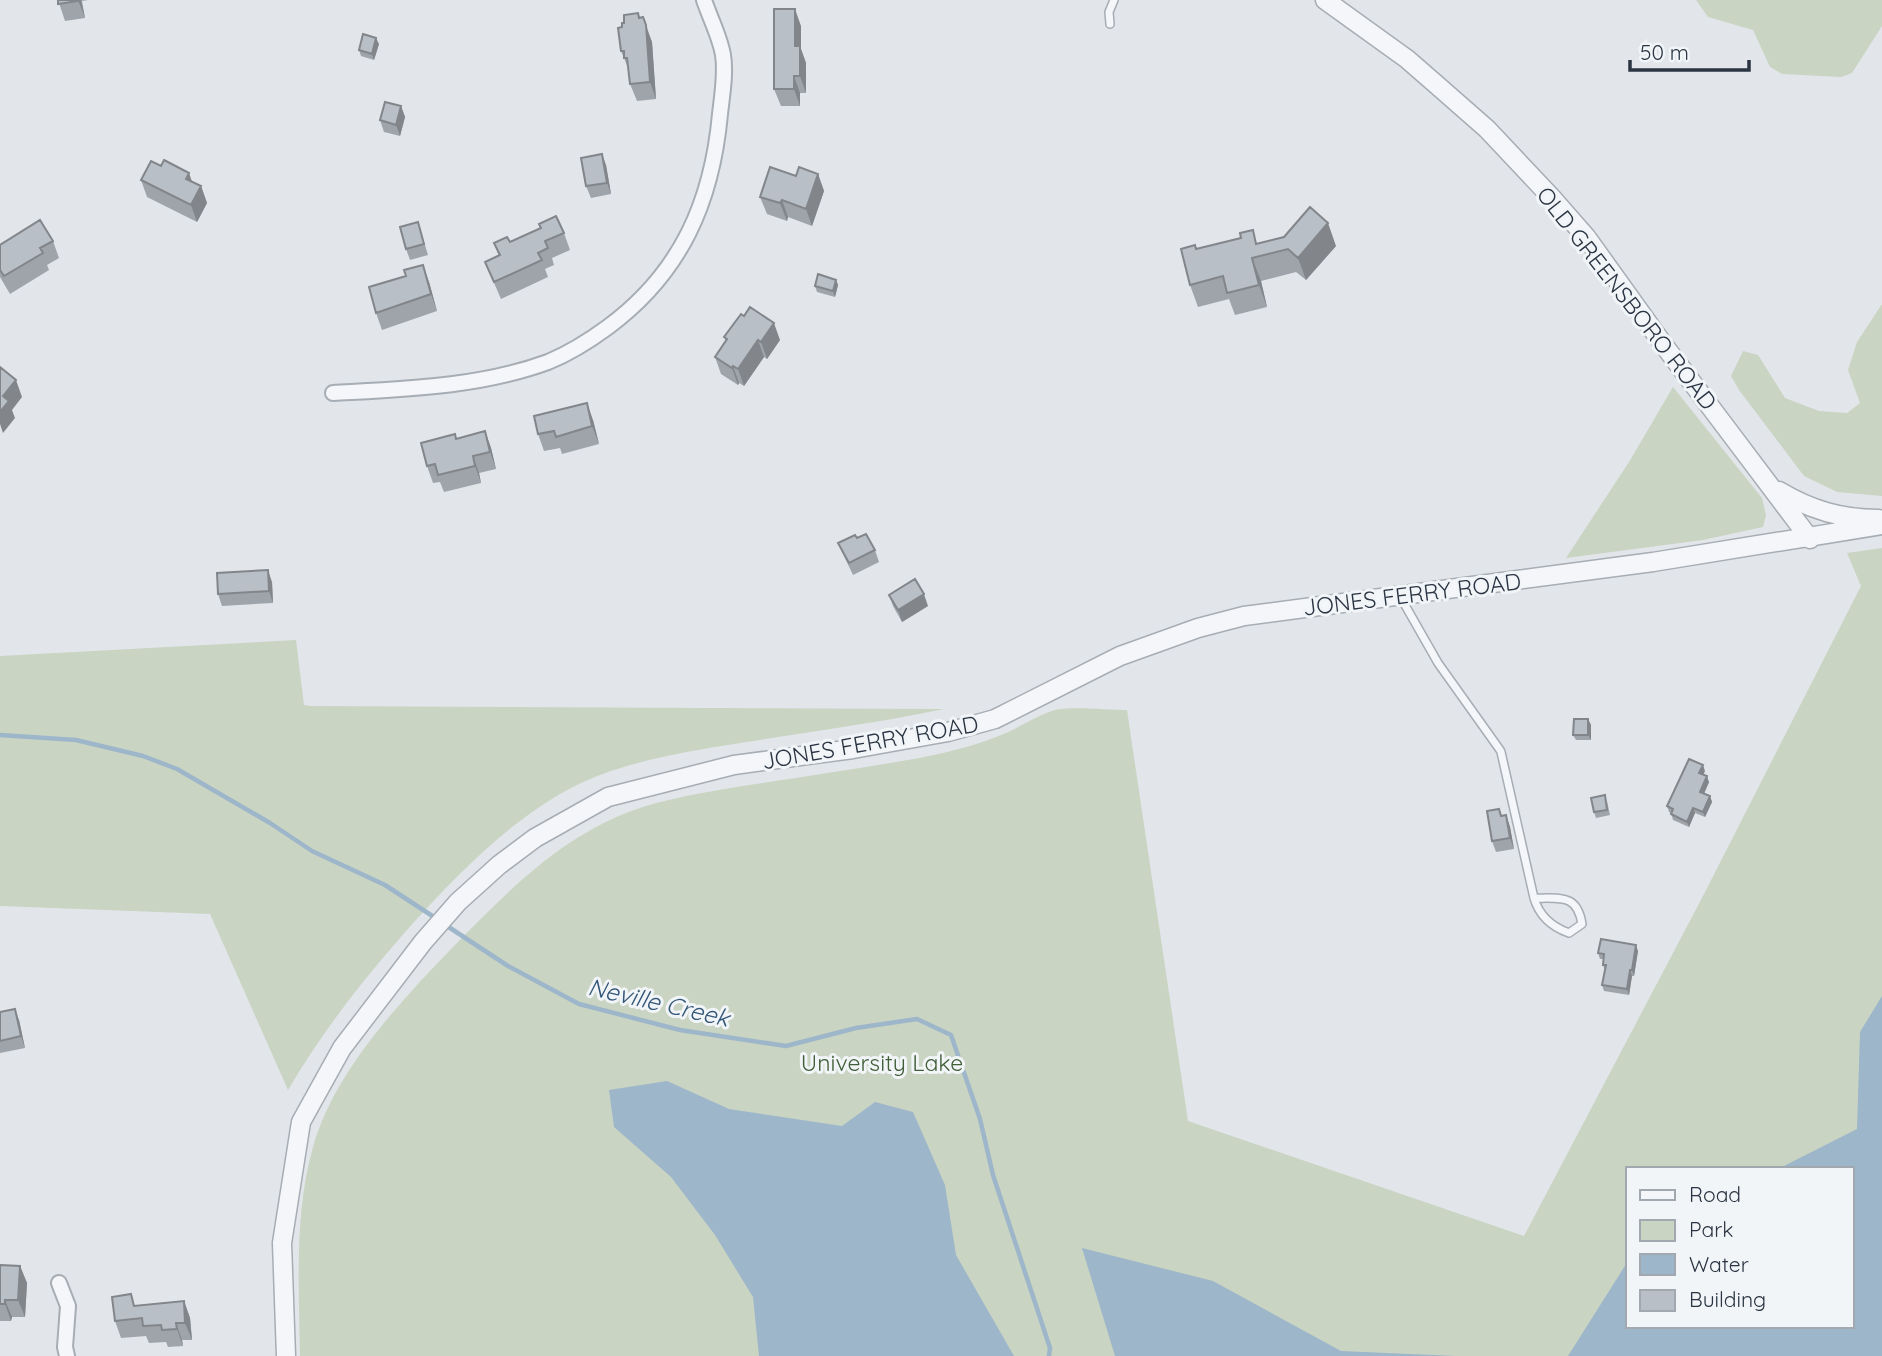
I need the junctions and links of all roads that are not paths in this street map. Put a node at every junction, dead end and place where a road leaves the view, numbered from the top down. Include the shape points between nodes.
1 (704, 0) edge
2 (1114, 0) edge
3 (1333, 2) edge
4 (1110, 24) dead end
5 (333, 393) dead end
6 (1771, 487) junction
7 (1882, 518) edge
8 (1882, 525) edge
9 (1810, 539) junction
10 (1399, 594) junction
11 (1534, 898) junction
12 (59, 1283) dead end
13 (67, 1356) edge
14 (286, 1356) edge

1 - 5 street via 723,56 717,149 692,228 645,296 590,341 548,362 438,385
2 - 4 lane
3 - 6 street, OLD GREENSBORO ROAD via 1487,129 1552,198 1587,238
6 - 7 street via 1826,513
6 - 9 street, OLD GREENSBORO ROAD
8 - 9 street, JONES FERRY ROAD
9 - 10 street, JONES FERRY ROAD
10 - 11 lane via 1438,663 1500,750
10 - 14 street, JONES FERRY ROAD via 1244,616 1198,628 1120,656 995,719 853,750 734,765 608,797 535,838 458,902 423,942 342,1048 301,1122 282,1243
11 - 11 lane via 1575,903 1582,924 1569,933 1556,929
12 - 13 street via 68,1306

